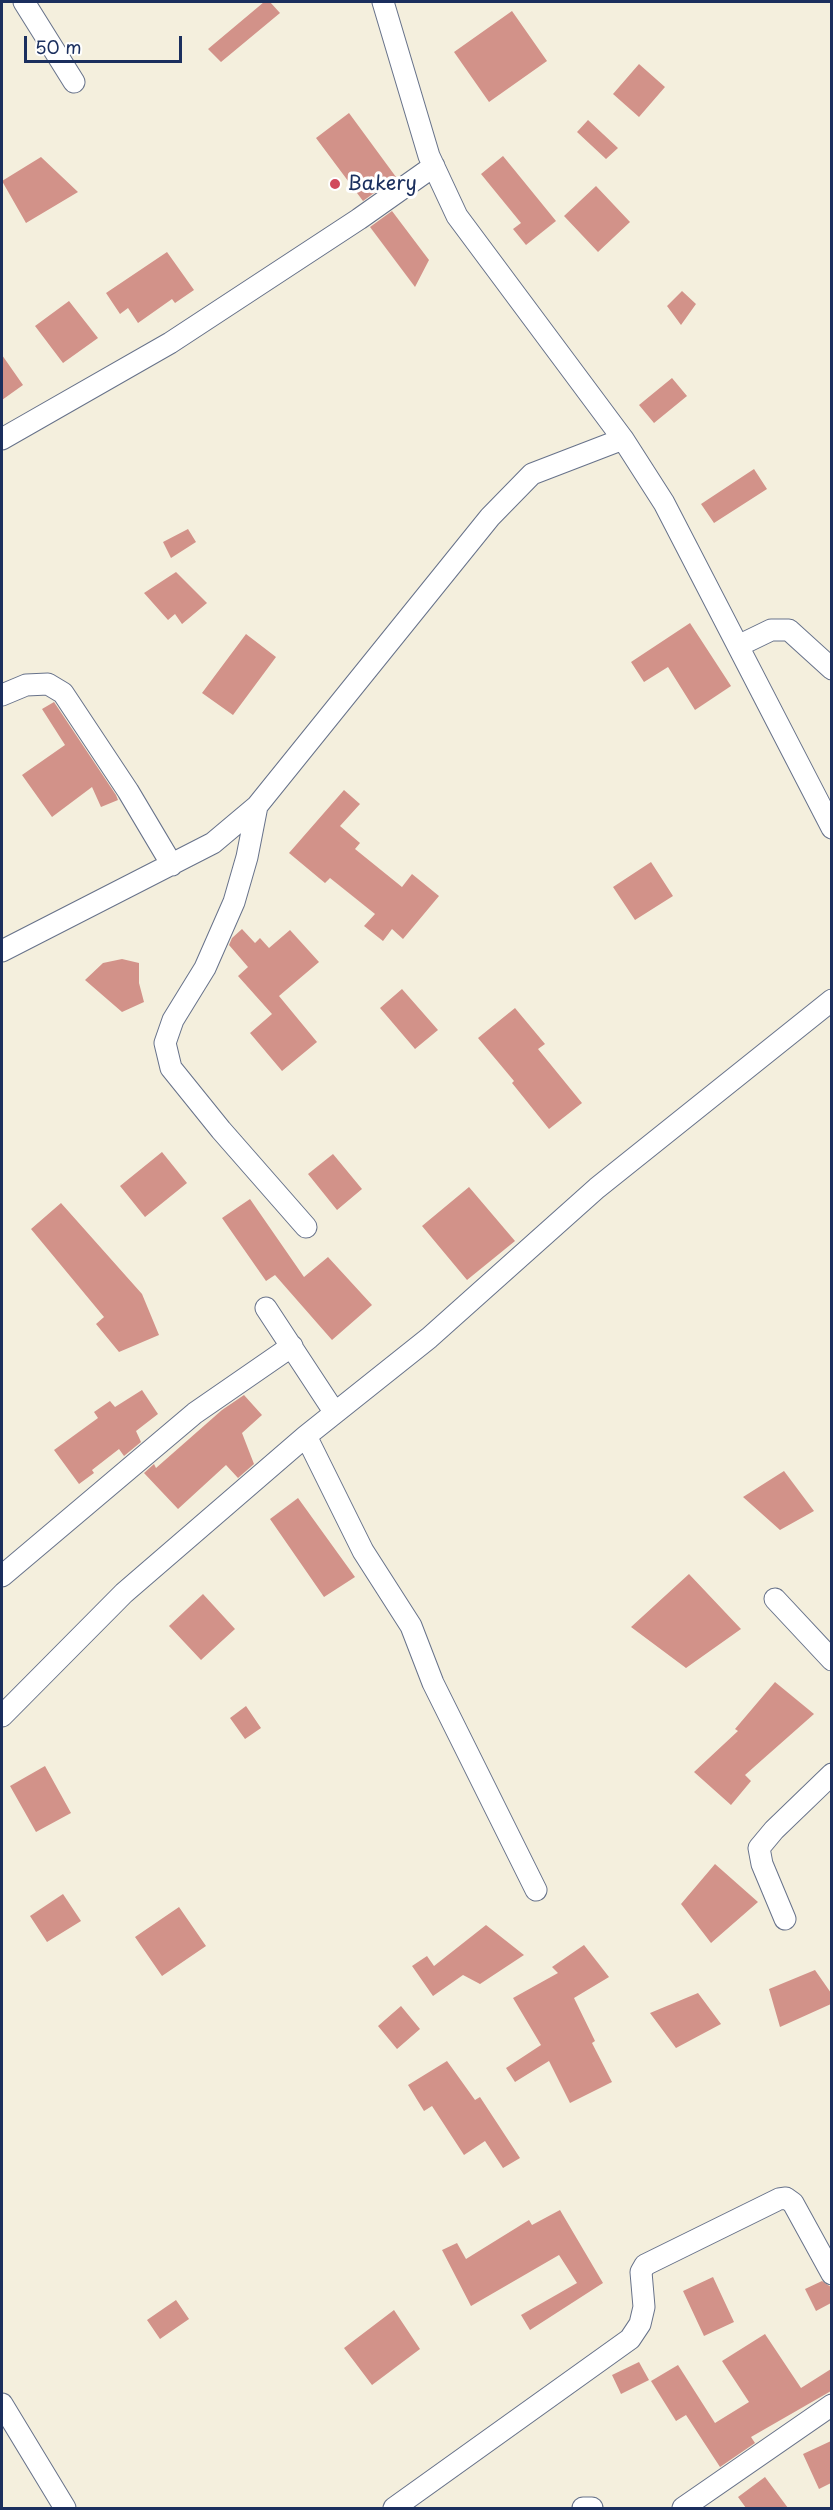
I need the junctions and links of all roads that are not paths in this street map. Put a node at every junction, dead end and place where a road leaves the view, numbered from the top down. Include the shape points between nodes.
1 (24, 2) edge
2 (383, 2) edge
3 (74, 82) dead end
4 (434, 166) junction
5 (2, 439) edge
6 (623, 439) junction
7 (738, 646) junction
8 (831, 669) edge
9 (2, 695) edge
10 (257, 806) junction
11 (831, 828) edge
12 (172, 865) junction
13 (2, 951) edge
14 (831, 1000) edge
15 (306, 1227) dead end
16 (267, 1308) dead end
17 (292, 1346) junction
18 (335, 1413) junction
19 (306, 1436) junction
20 (2, 1576) edge
21 (775, 1599) dead end
22 (831, 1660) edge
23 (2, 1716) edge
24 (831, 1774) edge
25 (536, 1890) dead end
26 (785, 1919) dead end
27 (831, 2274) edge
28 (2, 2404) edge
29 (831, 2405) edge
30 (696, 2505) edge
31 (65, 2508) edge
32 (394, 2508) edge
33 (583, 2508) edge
34 (592, 2508) edge

1 - 3 street
2 - 4 street via 412,107
4 - 5 street via 170,343
4 - 6 street via 457,216
6 - 7 street via 664,503
6 - 10 street via 532,474 490,517
7 - 8 street via 771,630 789,630
7 - 11 street
9 - 12 street via 26,685 48,684 63,693
10 - 12 street via 213,843
10 - 15 street via 234,902 165,1043 171,1068
12 - 13 street
14 - 18 street via 597,1188 429,1338
16 - 17 street
17 - 18 street
17 - 20 street via 195,1413
18 - 19 street
19 - 23 street via 124,1593
19 - 25 street via 363,1551 411,1626 434,1683
21 - 22 street
24 - 26 street via 759,1848
27 - 32 street via 793,2203 786,2198 645,2265 641,2272 644,2307 640,2324 630,2338
28 - 31 street
29 - 30 street
33 - 34 street

